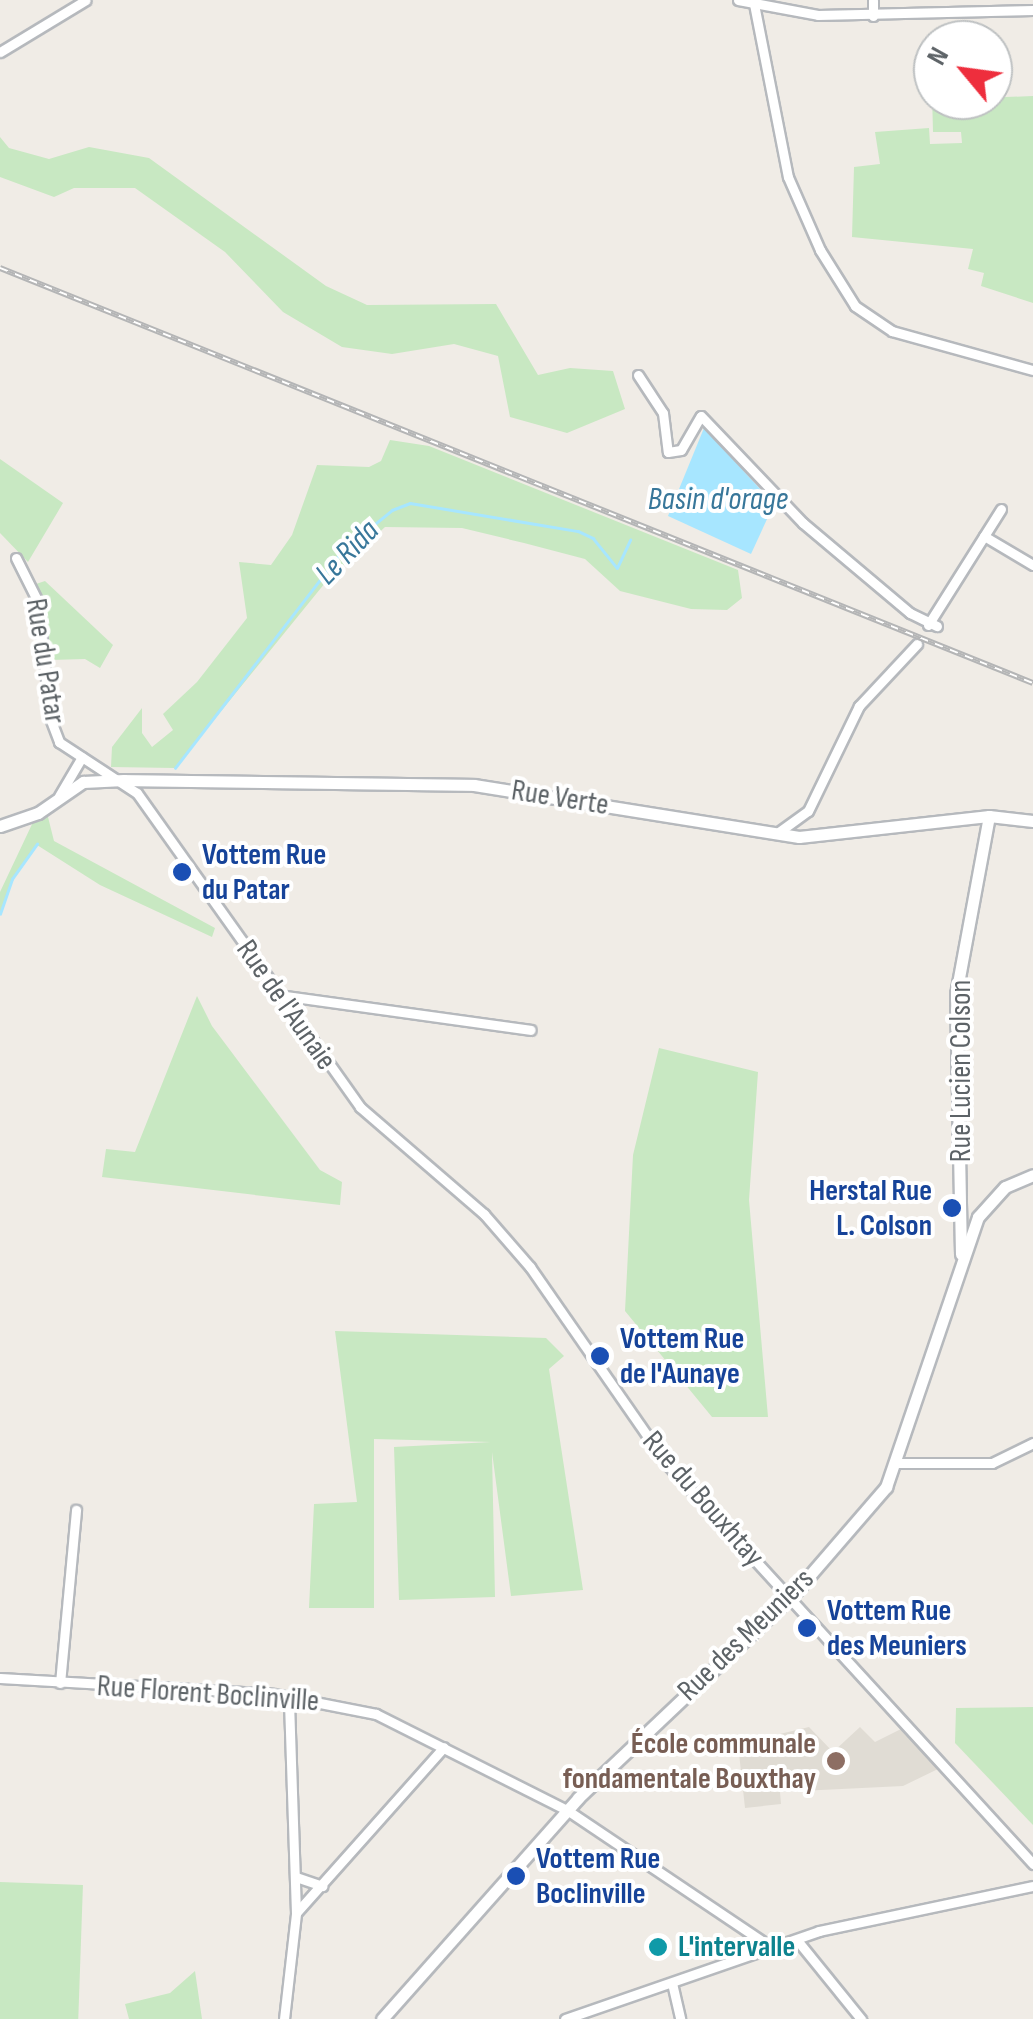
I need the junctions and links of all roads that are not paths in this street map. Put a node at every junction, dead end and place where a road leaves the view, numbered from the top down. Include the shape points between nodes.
1 (86, 0) edge
2 (738, 0) edge
3 (873, 0) edge
4 (754, 4) junction
5 (1008, 5) edge
6 (1033, 10) edge
7 (873, 16) junction
8 (0, 52) edge
9 (1033, 370) edge
10 (638, 375) dead end
11 (1001, 509) dead end
12 (984, 536) junction
13 (16, 558) dead end
14 (1033, 565) edge
15 (917, 644) dead end
16 (82, 757) junction
17 (124, 780) junction
18 (59, 796) junction
19 (989, 816) junction
20 (1033, 821) edge
21 (0, 826) edge
22 (776, 834) junction
23 (279, 994) junction
24 (531, 1030) dead end
25 (1033, 1175) edge
26 (475, 1205) joint
27 (959, 1210) junction
28 (978, 1218) junction
29 (962, 1263) junction
30 (1033, 1443) edge
31 (896, 1464) junction
32 (76, 1510) dead end
33 (790, 1596) junction
34 (0, 1678) edge
35 (60, 1684) junction
36 (288, 1697) junction
37 (444, 1747) junction
38 (567, 1810) junction
39 (1033, 1868) edge
40 (296, 1877) junction
41 (322, 1886) junction
42 (1032, 1887) edge
43 (296, 1913) junction
44 (796, 1940) junction
45 (770, 1948) junction
46 (672, 1983) junction
47 (284, 2019) edge
48 (382, 2019) edge
49 (566, 2019) edge
50 (680, 2019) edge
51 (860, 2019) edge

1 - 8 street
2 - 4 street
3 - 7 street
4 - 7 street
4 - 9 street via 788,177 820,250 855,306 892,331
5 - 6 street
5 - 7 street
10 - 12 street via 663,414 668,452 681,450 702,416 803,523 933,626
11 - 12 street
12 - 14 street
13 - 16 street, Rue du Patar via 38,602 50,718 59,742
15 - 22 street via 859,706 808,811
16 - 17 street, Rue du Patar
16 - 18 street, Rue du Patar
17 - 18 street, Rue Verte via 83,782
17 - 22 street, Rue Verte via 474,784
17 - 23 street, Rue de l'Aunaie
18 - 21 street via 38,813
19 - 20 street, Rue Verte
19 - 22 street, Rue Verte via 840,836
19 - 27 street, Rue Lucien Colson via 956,994
23 - 24 street
23 - 26 street, Rue de l'Aunaie via 378,1127
25 - 28 street via 1005,1187
26 - 33 street, Rue du Bouxhtay via 530,1267 666,1463
27 - 28 street
27 - 29 street
28 - 29 street, Rue des Meuniers
29 - 31 street, Rue des Meuniers
30 - 31 street via 992,1463
31 - 33 street, Rue des Meuniers via 886,1487
32 - 35 street
33 - 38 street, Rue des Meuniers
33 - 39 street, Rue du Bouxhtay
34 - 35 street, Rue Florent Boclinville
35 - 36 street, Rue Florent Boclinville
36 - 37 street, Rue Florent Boclinville via 376,1714
36 - 40 street
37 - 38 street, Rue Florent Boclinville
37 - 41 street
38 - 45 street, Rue Florent Boclinville
38 - 48 street, Rue des Meuniers
39 - 42 street
40 - 41 street
40 - 43 street
41 - 43 street
42 - 44 street via 876,1916
43 - 47 street
44 - 45 street
44 - 51 street
45 - 46 street
46 - 49 street
46 - 50 street

